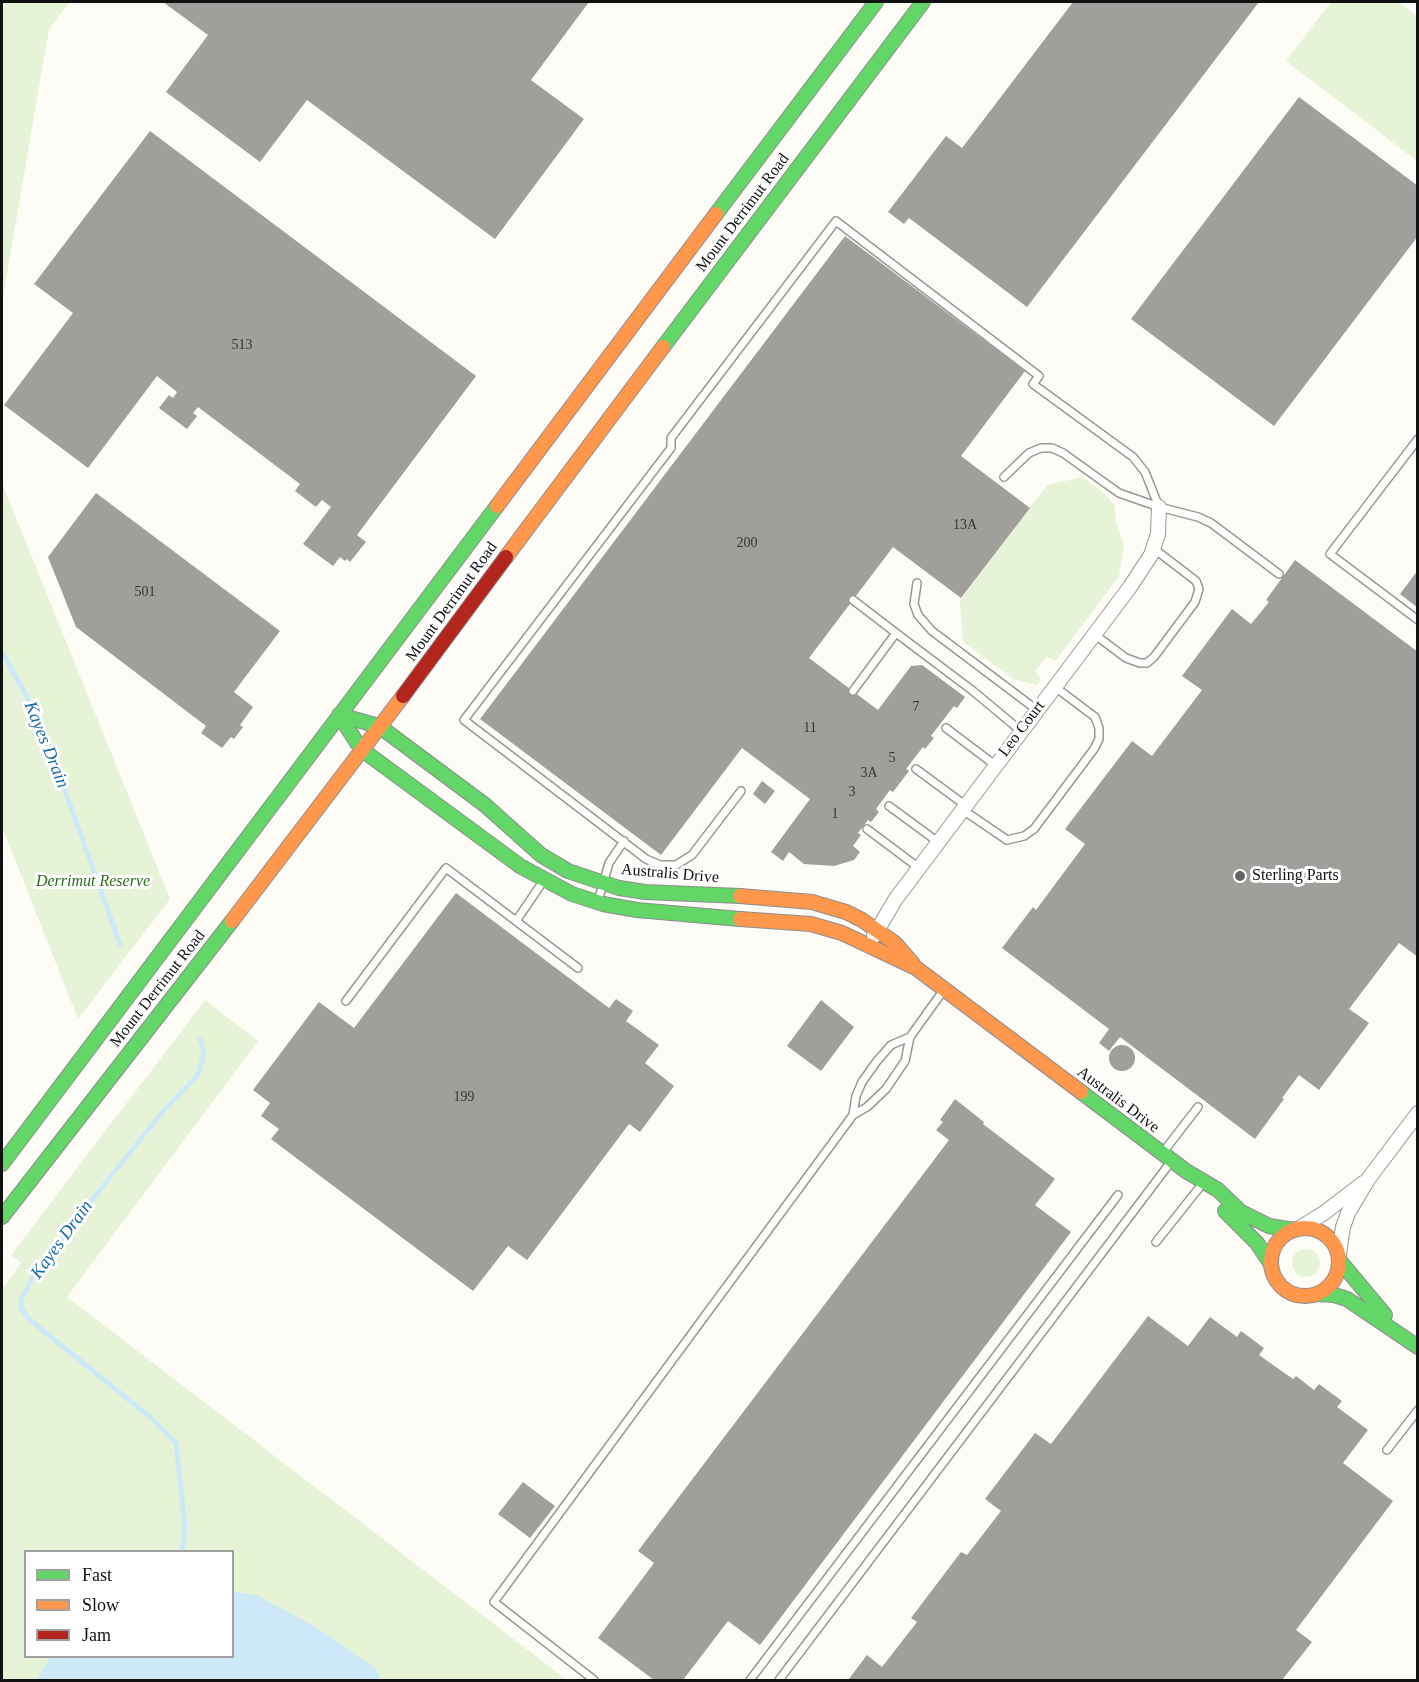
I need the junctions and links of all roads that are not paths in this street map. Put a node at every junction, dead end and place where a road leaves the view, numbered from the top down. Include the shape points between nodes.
1 (876, 2) edge
2 (923, 2) edge
3 (1418, 439) edge
4 (1004, 477) dead end
5 (1159, 507) junction
6 (1153, 548) junction
7 (1279, 574) dead end
8 (917, 583) dead end
9 (853, 600) dead end
10 (1418, 620) edge
11 (896, 633) junction
12 (1094, 634) junction
13 (1055, 687) junction
14 (853, 691) dead end
15 (1037, 710) junction
16 (339, 715) junction
17 (379, 726) junction
18 (945, 728) dead end
19 (1021, 731) junction
20 (361, 749) junction
21 (995, 765) junction
22 (916, 768) dead end
23 (741, 791) dead end
24 (889, 806) dead end
25 (964, 807) junction
26 (867, 829) dead end
27 (624, 841) junction
28 (938, 842) junction
29 (554, 862) junction
30 (919, 868) junction
31 (544, 880) junction
32 (602, 883) junction
33 (597, 902) junction
34 (516, 921) junction
35 (878, 929) junction
36 (868, 945) junction
37 (578, 968) dead end
38 (916, 968) junction
39 (945, 989) junction
40 (346, 1001) dead end
41 (910, 1037) junction
42 (1198, 1107) dead end
43 (1418, 1113) edge
44 (852, 1115) junction
45 (1167, 1157) junction
46 (2, 1164) edge
47 (1369, 1178) junction
48 (1201, 1184) junction
49 (1118, 1195) dead end
50 (2, 1217) edge
51 (1296, 1229) junction
52 (1156, 1242) dead end
53 (1339, 1257) junction
54 (1271, 1264) junction
55 (1317, 1294) junction
56 (1412, 1343) edge
57 (1418, 1410) edge
58 (1387, 1450) dead end
59 (594, 1680) edge
60 (750, 1680) edge
61 (779, 1680) edge

1 - 16 main road, Mount Derrimut Road
2 - 17 main road, Mount Derrimut Road
3 - 10 lane via 1330,554
4 - 5 lane via 1029,453 1052,448 1119,493
5 - 6 street, Leo Court
5 - 7 lane via 1210,523
5 - 27 lane via 1145,472 1133,457 1033,384 1039,375 836,221 670,438 671,448 465,720
6 - 12 street, Leo Court via 1130,587
6 - 12 lane via 1196,581 1199,589 1195,602 1147,663 1126,658
8 - 15 lane via 914,604 932,631
9 - 11 lane
11 - 14 lane
11 - 19 lane
12 - 13 street, Leo Court
13 - 15 street, Leo Court
13 - 25 lane via 1095,717 1099,739 1034,829 1007,840
15 - 19 street, Leo Court
16 - 17 main road
16 - 20 main road
16 - 46 main road, Mount Derrimut Road
17 - 20 main road, Mount Derrimut Road
17 - 29 main road, Australis Drive
18 - 21 lane
19 - 21 street, Leo Court
20 - 31 main road, Australis Drive
20 - 50 main road, Mount Derrimut Road
21 - 25 street, Leo Court
22 - 25 lane
23 - 27 lane via 692,855 676,865 654,863
24 - 28 lane
25 - 28 street, Leo Court
26 - 30 lane
27 - 32 lane via 609,863
28 - 30 street, Leo Court
29 - 31 lane
29 - 32 main road, Australis Drive
30 - 35 street, Leo Court
31 - 33 main road, Australis Drive
31 - 34 lane
32 - 33 lane
32 - 35 main road, Australis Drive via 645,892 812,902 846,912
33 - 36 main road, Australis Drive via 689,916 811,924
34 - 37 lane
34 - 40 lane via 446,868
35 - 36 street, Leo Court
35 - 38 main road, Australis Drive
36 - 38 main road, Australis Drive
38 - 39 main road, Australis Drive
39 - 41 lane
39 - 45 main road, Australis Drive
41 - 44 lane via 905,1061 886,1089
41 - 44 lane via 891,1045 877,1061 862,1082
42 - 45 lane
43 - 47 street
44 - 59 lane via 494,1602
45 - 48 main road, Australis Drive
45 - 61 lane
47 - 51 street
47 - 53 street via 1346,1220
48 - 51 main road, Australis Drive via 1250,1217 1269,1226
48 - 52 lane
48 - 54 main road, Australis Drive via 1257,1243
49 - 60 lane
51 - 53 main road via 1320,1232 1332,1241
51 - 54 main road via 1275,1246
53 - 55 main road via 1334,1281
53 - 56 main road via 1376,1306
54 - 55 main road via 1279,1283 1287,1290 1296,1295
55 - 56 main road via 1347,1299
57 - 58 lane

